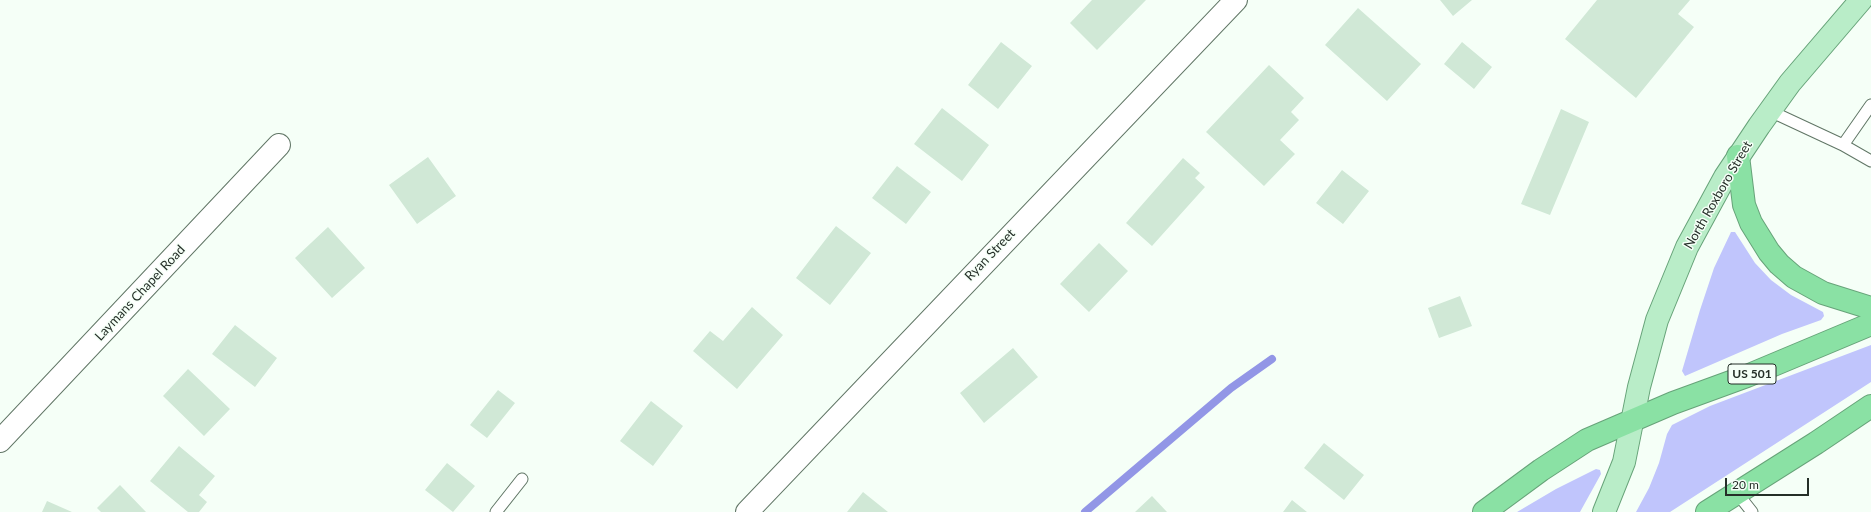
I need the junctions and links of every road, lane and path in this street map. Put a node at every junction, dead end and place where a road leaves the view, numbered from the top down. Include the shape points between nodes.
1 (1236, 0) edge
2 (1861, 0) edge
3 (1871, 105) edge
4 (1770, 111) junction
5 (279, 145) dead end
6 (1843, 146) junction
7 (1738, 156) junction
8 (1871, 161) edge
9 (1871, 308) edge
10 (1871, 324) edge
11 (1871, 406) edge
12 (1632, 421) junction
13 (0, 441) edge
14 (522, 479) dead end
15 (1737, 492) junction
16 (496, 512) edge
17 (746, 512) edge
18 (1484, 512) edge
19 (1604, 512) edge
20 (1707, 512) edge
21 (1752, 512) edge

1 - 17 street, Ryan Street
2 - 4 main road, North Roxboro Street
3 - 6 lane
4 - 6 lane
4 - 7 main road, North Roxboro Street
5 - 13 street, Laymans Chapel Road
6 - 8 lane
7 - 9 highway via 1744,205 1751,222 1779,264 1794,277 1823,293
7 - 12 main road, North Roxboro Street via 1706,210 1671,285 1658,320
10 - 12 highway, US 501
11 - 15 highway
12 - 18 highway, US 501 via 1587,440 1540,470
12 - 19 main road, North Roxboro Street via 1624,462
14 - 16 lane
15 - 20 highway
15 - 21 lane

